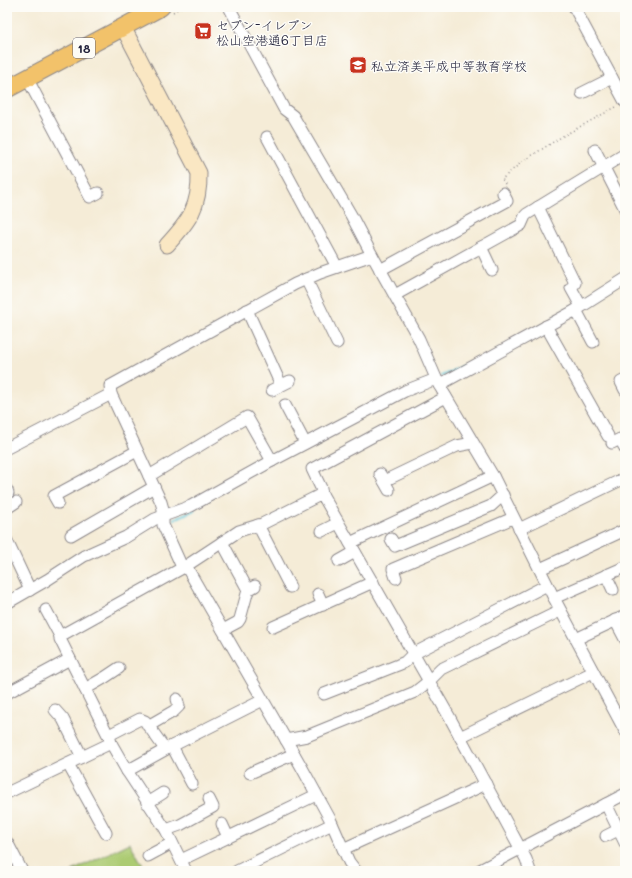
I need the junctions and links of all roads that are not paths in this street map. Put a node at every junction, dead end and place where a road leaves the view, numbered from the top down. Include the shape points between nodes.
1 (161, 7) edge
2 (229, 7) edge
3 (574, 7) edge
4 (123, 27) junction
5 (27, 78) junction
6 (612, 78) junction
7 (7, 89) edge
8 (582, 93) dead end
9 (625, 102) edge
10 (267, 137) dead end
11 (595, 150) dead end
12 (625, 154) edge
13 (604, 167) junction
14 (504, 190) road end
15 (98, 193) dead end
16 (538, 207) junction
17 (625, 209) edge
18 (167, 245) dead end
19 (481, 247) junction
20 (372, 255) junction
21 (337, 267) junction
22 (380, 270) junction
23 (492, 270) dead end
24 (306, 279) junction
25 (625, 279) edge
26 (394, 295) junction
27 (579, 305) junction
28 (247, 310) junction
29 (546, 326) junction
30 (593, 342) dead end
31 (338, 343) dead end
32 (625, 380) edge
33 (438, 382) junction
34 (281, 385) dead end
35 (625, 390) edge
36 (111, 394) junction
37 (446, 397) junction
38 (286, 405) dead end
39 (305, 443) junction
40 (473, 443) junction
41 (7, 448) edge
42 (625, 448) edge
43 (137, 451) junction
44 (272, 461) junction
45 (149, 476) junction
46 (493, 476) junction
47 (625, 478) edge
48 (384, 482) dead end
49 (154, 487) junction
50 (322, 494) junction
51 (503, 495) junction
52 (58, 503) dead end
53 (163, 515) junction
54 (513, 518) junction
55 (338, 523) junction
56 (258, 525) junction
57 (518, 529) junction
58 (625, 530) edge
59 (322, 531) dead end
60 (72, 535) dead end
61 (391, 539) dead end
62 (7, 541) edge
63 (222, 542) junction
64 (353, 548) junction
65 (339, 561) dead end
66 (184, 567) junction
67 (625, 567) edge
68 (540, 570) junction
69 (606, 575) junction
70 (396, 578) dead end
71 (284, 582) dead end
72 (373, 582) junction
73 (547, 585) junction
74 (30, 590) junction
75 (612, 590) dead end
76 (318, 594) dead end
77 (554, 598) junction
78 (7, 603) edge
79 (323, 605) junction
80 (46, 610) dead end
81 (560, 611) junction
82 (620, 618) edge
83 (273, 627) dead end
84 (224, 630) junction
85 (60, 636) junction
86 (576, 639) junction
87 (625, 639) edge
88 (413, 654) junction
89 (70, 659) junction
90 (119, 668) dead end
91 (593, 672) junction
92 (429, 681) junction
93 (85, 689) junction
94 (329, 689) dead end
95 (7, 693) edge
96 (177, 699) dead end
97 (263, 700) junction
98 (55, 710) dead end
99 (148, 726) junction
100 (625, 731) edge
101 (460, 737) junction
102 (110, 739) junction
103 (286, 740) junction
104 (168, 747) junction
105 (294, 754) junction
106 (82, 757) junction
107 (68, 764) junction
108 (126, 771) junction
109 (250, 773) dead end
110 (192, 784) dead end
111 (486, 784) junction
112 (7, 793) edge
113 (163, 793) dead end
114 (625, 794) edge
115 (316, 795) junction
116 (209, 799) dead end
117 (147, 803) junction
118 (606, 804) junction
119 (222, 824) dead end
120 (332, 824) junction
121 (166, 830) junction
122 (618, 830) junction
123 (106, 833) dead end
124 (606, 836) dead end
125 (228, 837) junction
126 (7, 842) edge
127 (172, 843) junction
128 (624, 844) edge
129 (343, 849) junction
130 (521, 849) junction
131 (148, 856) dead end
132 (181, 860) junction
133 (22, 871) edge
134 (186, 871) edge
135 (237, 871) edge
136 (356, 871) edge
137 (478, 871) edge
138 (530, 871) edge

1 - 4 main road, 18
2 - 20 street via 284,109 293,116
3 - 6 street
4 - 5 main road, 18
4 - 18 street via 199,173 197,203 180,231
5 - 7 main road, 18
5 - 15 street via 59,129 70,170 90,197
6 - 8 street
6 - 9 street
10 - 21 street via 277,146 295,178
11 - 13 street
12 - 13 street
13 - 16 street
13 - 17 street
14 - 22 street via 507,201
16 - 19 street via 525,216 522,225
16 - 27 street via 575,282 572,288
19 - 23 street
19 - 26 street
20 - 21 street
20 - 22 street
21 - 24 street
22 - 26 street
24 - 28 street
24 - 31 street
25 - 27 street
26 - 33 street via 419,339
27 - 29 street
27 - 30 street
28 - 34 street
28 - 36 street via 110,386
29 - 33 street
29 - 42 street via 578,374 609,437 620,439
32 - 35 street via 621,382
33 - 37 street
33 - 39 street via 405,391
36 - 41 street
36 - 43 street
37 - 40 street
37 - 50 street via 312,469
38 - 39 street
39 - 44 street
40 - 46 street
40 - 48 street via 435,452
43 - 45 street
43 - 52 street via 90,471 54,496
44 - 45 street via 247,417
44 - 53 street via 191,506
45 - 49 street
46 - 51 street
46 - 64 street
47 - 57 street
49 - 53 street via 161,502
49 - 60 street
50 - 55 street
50 - 56 street
51 - 54 street
51 - 61 street via 491,506 466,511 424,529 394,546
53 - 66 street via 163,525
53 - 74 street via 126,537 84,556
54 - 57 street
54 - 70 street via 429,559 393,569
55 - 59 street
55 - 64 street
56 - 63 street via 239,531
56 - 71 street
57 - 68 street
58 - 68 street
62 - 74 street
63 - 66 street
63 - 84 street via 252,588 240,619
64 - 65 street
64 - 72 street
66 - 84 street
66 - 85 street
67 - 69 street
68 - 73 street
69 - 75 street
69 - 77 street
72 - 79 street
72 - 88 street
73 - 77 street
73 - 88 street
74 - 78 street
76 - 79 street
77 - 81 street
79 - 83 street
80 - 85 street
81 - 86 street
81 - 92 street via 521,635 477,656 441,669
82 - 86 street
82 - 87 street
84 - 97 street
85 - 89 street
86 - 91 street
88 - 92 street
88 - 94 street via 401,663
89 - 93 street
89 - 95 street
90 - 93 street
91 - 100 street
91 - 101 street
92 - 101 street
92 - 103 street via 415,692 307,736
93 - 102 street
96 - 99 street via 178,706 174,711
97 - 103 street
97 - 104 street
98 - 106 street
99 - 102 street via 140,719
99 - 104 street
101 - 111 street
102 - 106 street
102 - 108 street
103 - 105 street
104 - 108 street
104 - 110 street
105 - 109 street
105 - 115 street
106 - 107 street
107 - 112 street
107 - 123 street
108 - 117 street
111 - 129 street
111 - 130 street
113 - 117 street
114 - 118 street
115 - 120 street
115 - 125 street
116 - 121 street via 214,807
117 - 121 street
118 - 122 street
118 - 130 street
119 - 125 street
120 - 129 street
120 - 135 street
121 - 127 street
122 - 124 street
122 - 128 street
125 - 132 street
126 - 133 street
127 - 131 street
127 - 132 street
129 - 136 street
130 - 137 street
130 - 138 street
132 - 134 street

